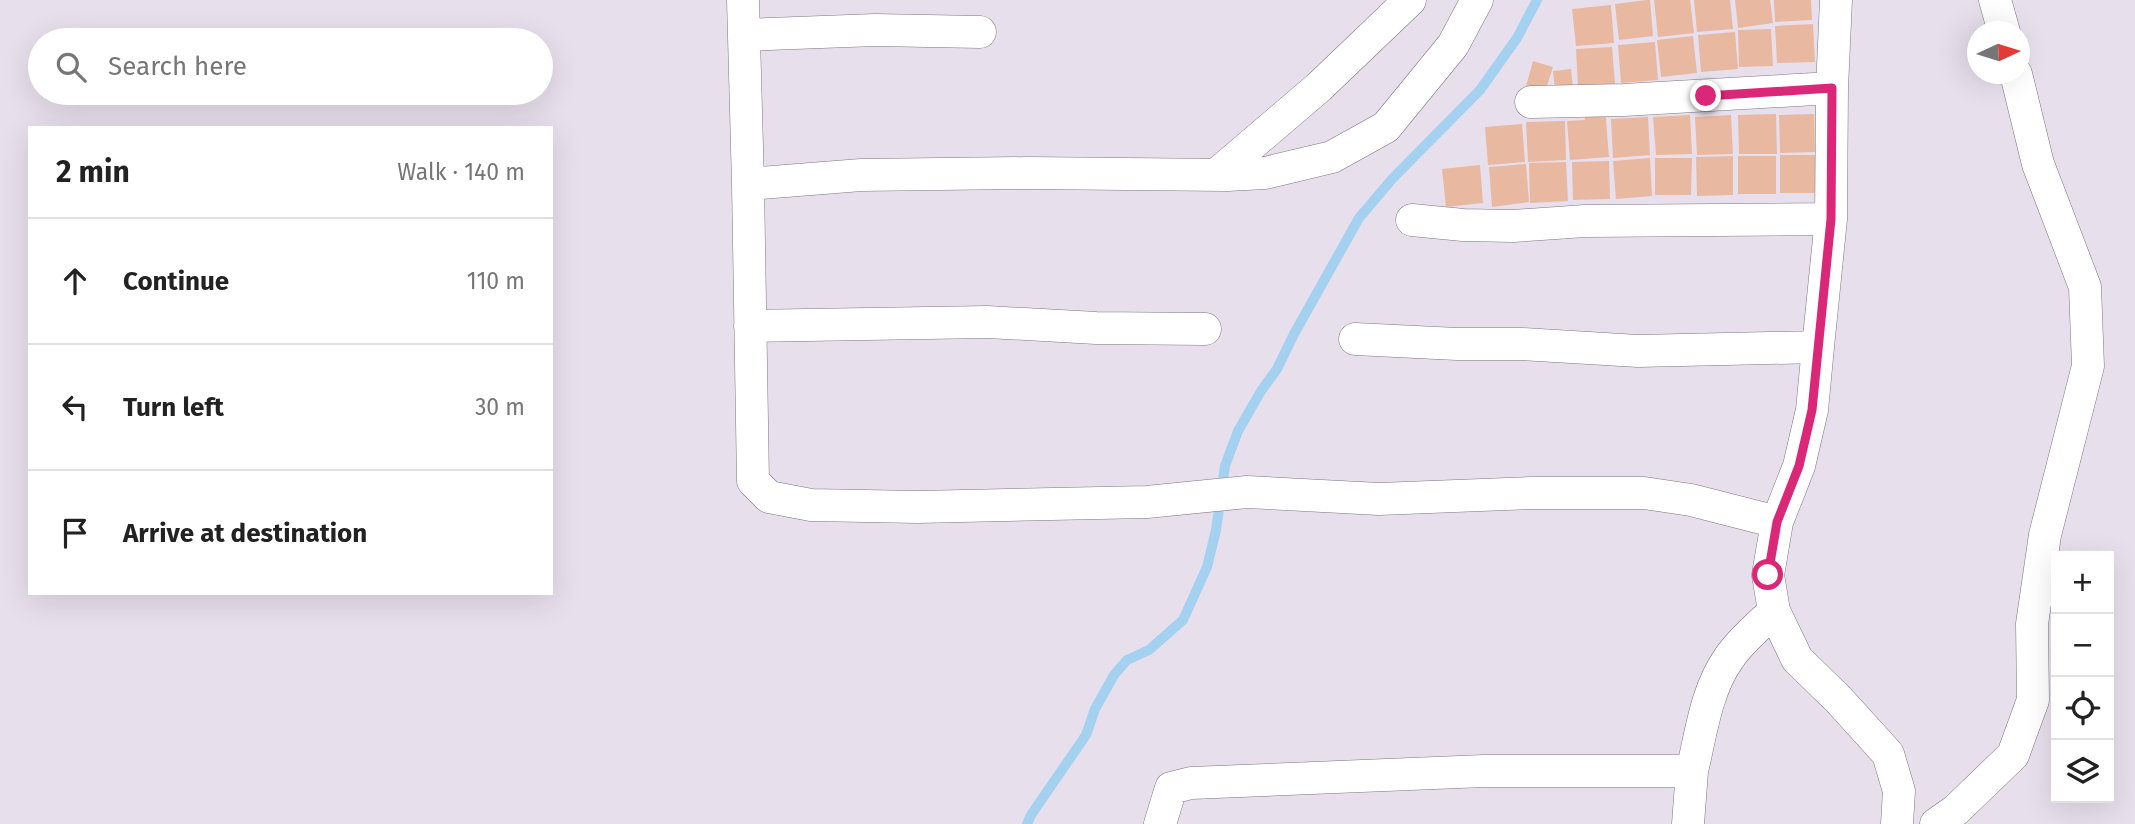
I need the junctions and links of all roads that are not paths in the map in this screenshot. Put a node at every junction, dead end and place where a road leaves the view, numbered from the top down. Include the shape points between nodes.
1 (743, 0) edge
2 (1410, 0) edge
3 (1476, 0) edge
4 (1836, 0) edge
5 (1995, 0) edge
6 (2001, 21) edge
7 (981, 32) dead end
8 (744, 35) junction
9 (2018, 84) edge
10 (1832, 88) junction
11 (1531, 102) dead end
12 (1216, 175) junction
13 (748, 184) junction
14 (1831, 219) junction
15 (1412, 220) dead end
16 (750, 326) junction
17 (1205, 330) dead end
18 (1355, 340) dead end
19 (1818, 347) junction
20 (1777, 522) junction
21 (1774, 611) junction
22 (1692, 771) junction
23 (1160, 824) edge
24 (1688, 824) edge
25 (1898, 824) edge
26 (1936, 824) edge

1 - 8 street
2 - 12 street via 1319,87
3 - 12 street via 1453,45 1386,127 1332,157 1265,173
4 - 10 street
5 - 6 street
7 - 8 street
8 - 13 street
9 - 26 street via 2038,164 2085,288 2088,366 2045,536 2032,624 2033,700 2013,755
10 - 11 street
10 - 14 street
12 - 13 street via 861,175
13 - 16 street
14 - 15 street via 1513,226
14 - 19 street
16 - 17 street via 987,321
16 - 20 street via 753,481 769,497 811,505 918,507 1147,502 1247,492 1379,499 1644,493
18 - 19 street via 1638,351
19 - 20 street via 1812,410 1799,466
20 - 21 street via 1768,575
21 - 22 street via 1728,659 1711,693
21 - 25 street via 1797,659 1888,754 1899,791
22 - 23 street via 1484,771 1191,783 1171,788
22 - 24 street

